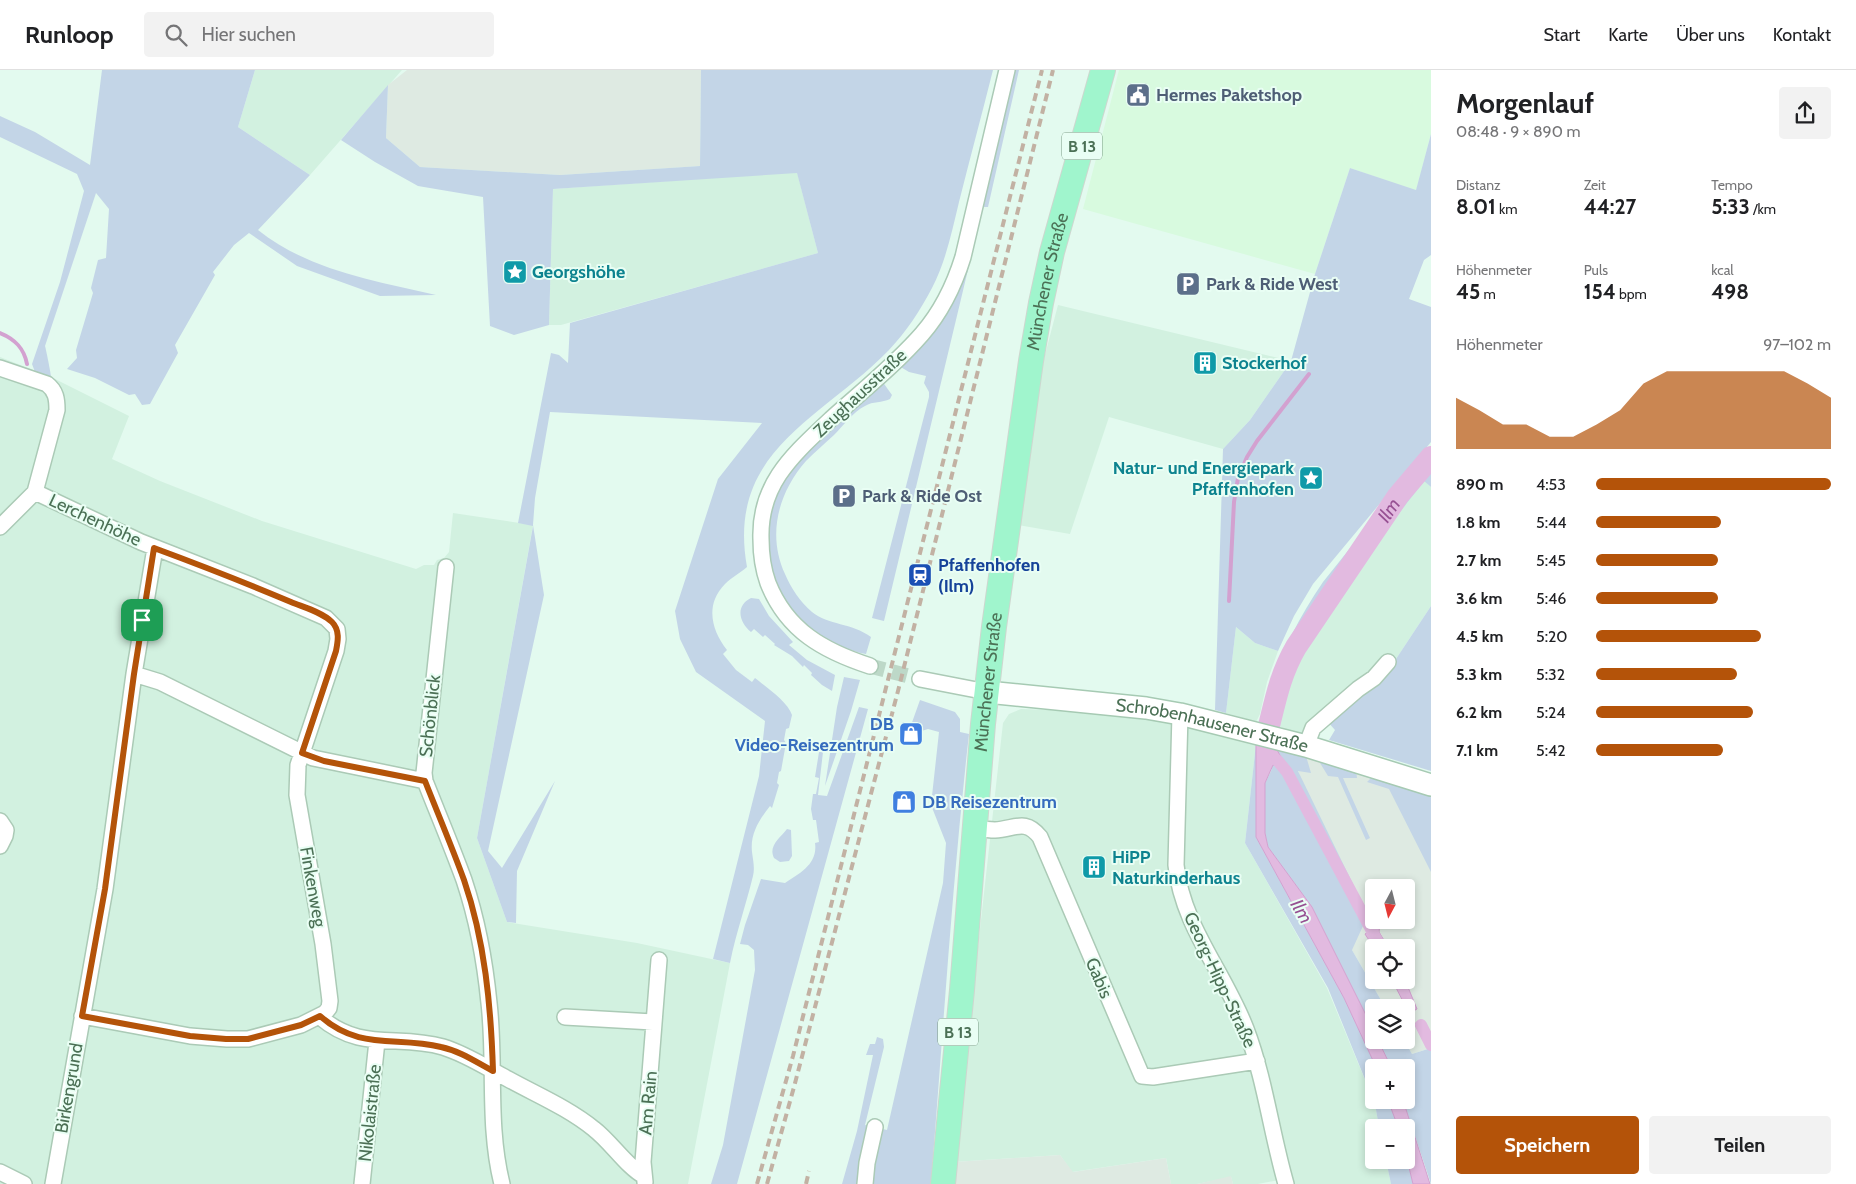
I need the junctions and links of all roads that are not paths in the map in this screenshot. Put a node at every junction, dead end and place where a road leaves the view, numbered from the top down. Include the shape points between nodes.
1 (1007, 70) edge
2 (1103, 70) edge
3 (0, 368) edge
4 (35, 492) junction
5 (0, 527) edge
6 (154, 548) junction
7 (446, 567) dead end
8 (1388, 662) dead end
9 (870, 666) tunnel mouth
10 (134, 674) junction
11 (920, 679) tunnel mouth
12 (987, 692) junction
13 (1180, 714) junction
14 (1306, 746) junction
15 (302, 753) junction
16 (425, 781) junction
17 (1431, 785) edge
18 (0, 821) edge
19 (975, 828) junction
20 (0, 846) edge
21 (659, 960) dead end
22 (82, 1016) junction
23 (320, 1016) junction
24 (565, 1016) dead end
25 (653, 1022) junction
26 (377, 1041) junction
27 (1257, 1061) junction
28 (493, 1071) junction
29 (875, 1127) dead end
30 (0, 1172) edge
31 (644, 1180) edge
32 (24, 1184) edge
33 (52, 1184) edge
34 (362, 1184) edge
35 (502, 1184) edge
36 (865, 1184) edge
37 (943, 1184) edge
38 (1286, 1184) edge

1 - 9 street, Zeughausstraße via 963,257 946,300 914,343 794,455 773,483 764,505 760,533 763,563 767,581 781,608 818,644
2 - 12 main road, Münchener Straße / B 13 via 1052,252 1039,311
3 - 4 street via 47,384 57,401
4 - 5 street
4 - 6 street, Lerchenhöhe
6 - 10 street, Birkengrund
6 - 15 street, Lerchenhöhe via 308,609 326,618 337,629 336,651
7 - 16 street, Schönblick via 424,760
8 - 14 street via 1374,678 1313,728
10 - 15 street via 160,682
10 - 22 street, Birkengrund via 112,846
11 - 12 street
12 - 13 main road, Schrobenhausener Straße
12 - 19 main road, Münchener Straße / B 13
13 - 14 main road, Schrobenhausener Straße
13 - 27 street, Georg-Hipp-Straße via 1176,865 1179,884 1190,920 1233,998
14 - 17 main road, Schrobenhausener Straße
15 - 16 street via 324,761
15 - 23 street, Finkenweg via 297,772 297,795 330,1001 329,1008
16 - 28 street, Schönblick via 464,882 479,936 489,1004
18 - 20 street via 6,830
19 - 27 street, Gabis via 995,830 1022,825 1040,837 1142,1076
19 - 37 main road, Münchener Straße / B 13
21 - 25 street, Am Rain
22 - 23 street via 190,1036 226,1039 248,1039 301,1025
22 - 33 street, Birkengrund
23 - 26 street via 353,1037
24 - 25 street
25 - 31 street, Am Rain
26 - 28 street via 442,1047
26 - 34 street, Nikolaistraße
27 - 38 street, Georg-Hipp-Straße
28 - 31 street via 579,1118 611,1143
28 - 35 street, Schönblick via 494,1144
29 - 36 street
30 - 32 street

